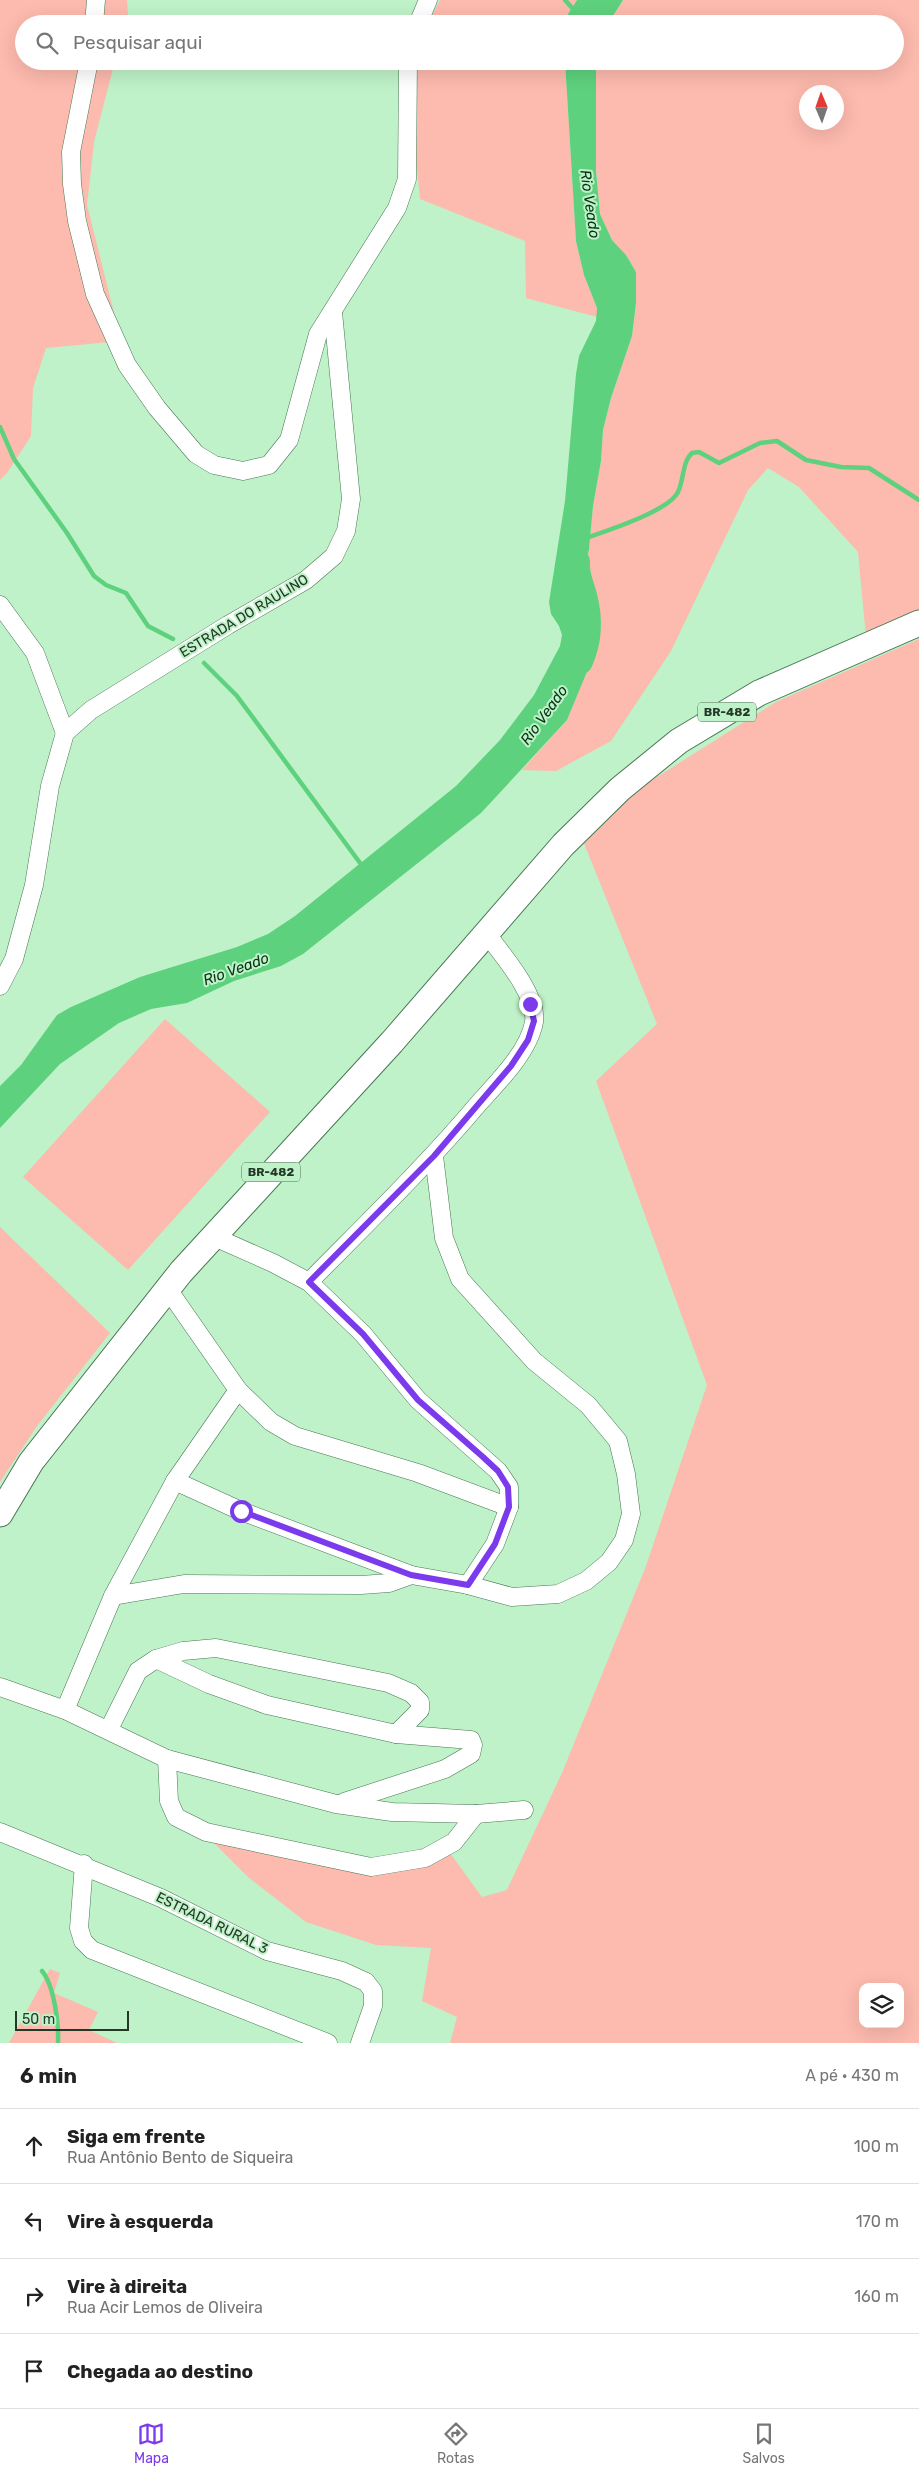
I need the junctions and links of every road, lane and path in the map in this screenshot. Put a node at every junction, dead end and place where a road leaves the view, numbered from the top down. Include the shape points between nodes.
1 (96, 0) edge
2 (428, 0) edge
3 (95, 15) edge
4 (422, 15) edge
5 (87, 70) edge
6 (408, 70) edge
7 (333, 312) junction
8 (0, 605) edge
9 (919, 623) edge
10 (66, 733) junction
11 (486, 933) junction
12 (0, 986) edge
13 (434, 1156) junction
14 (212, 1236) junction
15 (309, 1282) junction
16 (167, 1288) junction
17 (238, 1390) junction
18 (176, 1481) junction
19 (509, 1507) junction
20 (0, 1514) edge
21 (411, 1575) junction
22 (468, 1585) junction
23 (113, 1596) junction
24 (156, 1659) junction
25 (0, 1688) edge
26 (65, 1710) junction
27 (109, 1729) junction
28 (396, 1734) junction
29 (167, 1759) junction
30 (336, 1804) junction
31 (524, 1810) dead end
32 (476, 1814) junction
33 (0, 1832) edge
34 (84, 1864) junction
35 (328, 2043) edge
36 (360, 2043) edge

1 - 3 street
2 - 4 street
5 - 7 street via 71,152 72,184 77,221 95,294 128,365 157,408 196,454 214,465 243,472 269,466 290,440 318,334
6 - 7 street via 407,179 397,208
7 - 10 street, ESTRADA DO RAULINO via 351,499 346,531 334,556 306,580 228,624 91,710
8 - 10 street via 34,652
9 - 11 highway, BR-482 via 759,693 679,741 620,790 563,845
10 - 12 street via 50,786 34,885 14,959
11 - 13 street via 519,979 534,1021 528,1040 511,1066
11 - 14 highway, BR-482 via 392,1042
13 - 15 street
13 - 22 street via 444,1238 460,1278 534,1361 588,1404 618,1441 626,1474 630,1514 624,1540 609,1562 586,1581 558,1594 512,1597
14 - 15 street
14 - 16 highway, BR-482
15 - 19 street via 363,1334 418,1400 498,1471 508,1487
16 - 17 street
16 - 20 highway, BR-482 via 31,1462
17 - 18 street
17 - 19 street via 271,1422 295,1436 418,1473
18 - 21 street via 241,1511
18 - 23 street
19 - 22 street via 495,1544
21 - 22 street
21 - 23 street via 389,1583 361,1585 184,1584
23 - 26 street
24 - 27 street via 138,1671
24 - 28 street via 209,1684 267,1705
24 - 28 street via 183,1651 216,1648 388,1683 411,1693 420,1702 420,1710
25 - 26 street
26 - 27 street
27 - 29 street
28 - 30 street via 471,1740 474,1745 471,1754 446,1769
29 - 30 street
29 - 32 street via 169,1801 176,1817 206,1832 371,1867 425,1858 454,1842
30 - 32 street via 392,1812
31 - 32 street
33 - 34 street, ESTRADA RURAL 3
34 - 35 street via 79,1928 83,1941 92,1950
34 - 36 street, ESTRADA RURAL 3 via 267,1951 342,1971 366,1982 373,1991 373,2006

